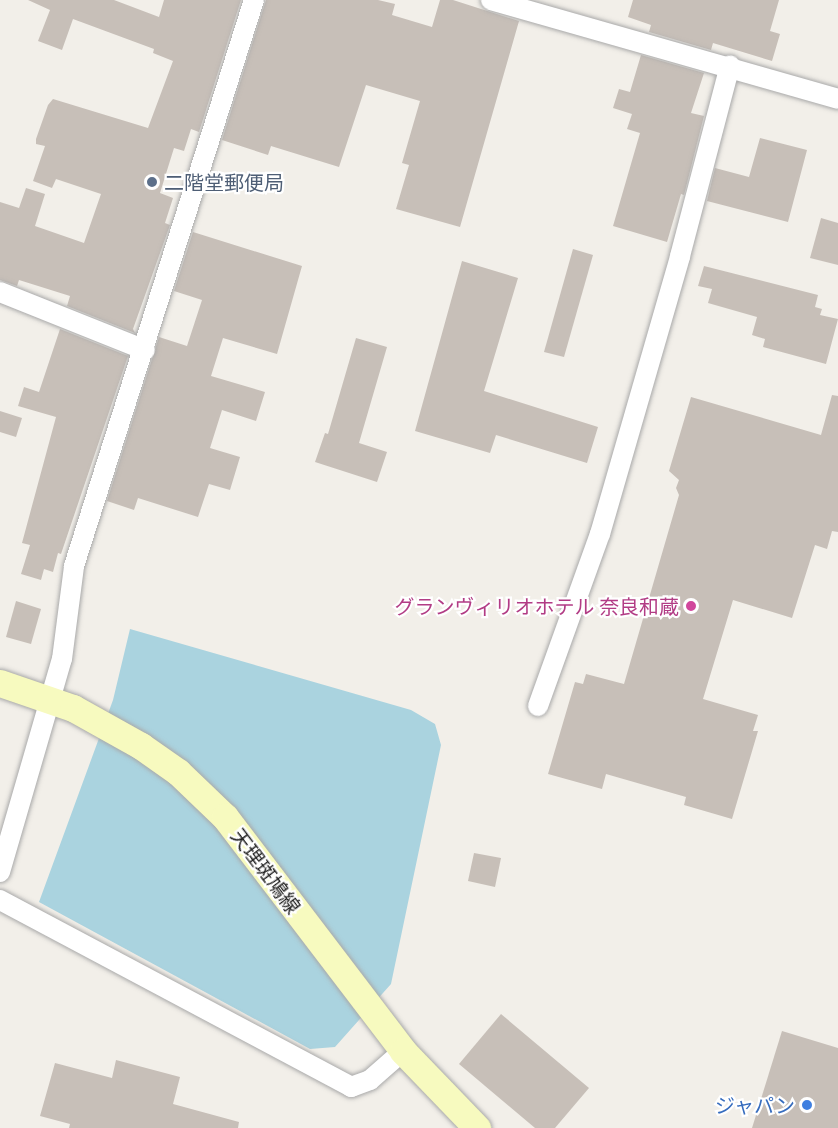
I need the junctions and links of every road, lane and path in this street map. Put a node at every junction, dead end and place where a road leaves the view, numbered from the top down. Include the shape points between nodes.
1 (254, 0) edge
2 (491, 0) edge
3 (730, 65) junction
4 (838, 99) edge
5 (0, 292) edge
6 (145, 350) junction
7 (0, 684) edge
8 (52, 698) junction
9 (538, 706) dead end
10 (0, 872) edge
11 (0, 900) edge
12 (403, 1052) junction
13 (477, 1128) edge

1 - 6 street
2 - 3 street
3 - 4 street
3 - 9 street via 600,534
5 - 6 street
6 - 8 street via 74,566 62,659
7 - 8 main road, 天理斑鳩線
8 - 10 street
8 - 12 main road, 天理斑鳩線 via 178,772 225,817
11 - 12 street via 351,1087 370,1080
12 - 13 main road, 天理斑鳩線

